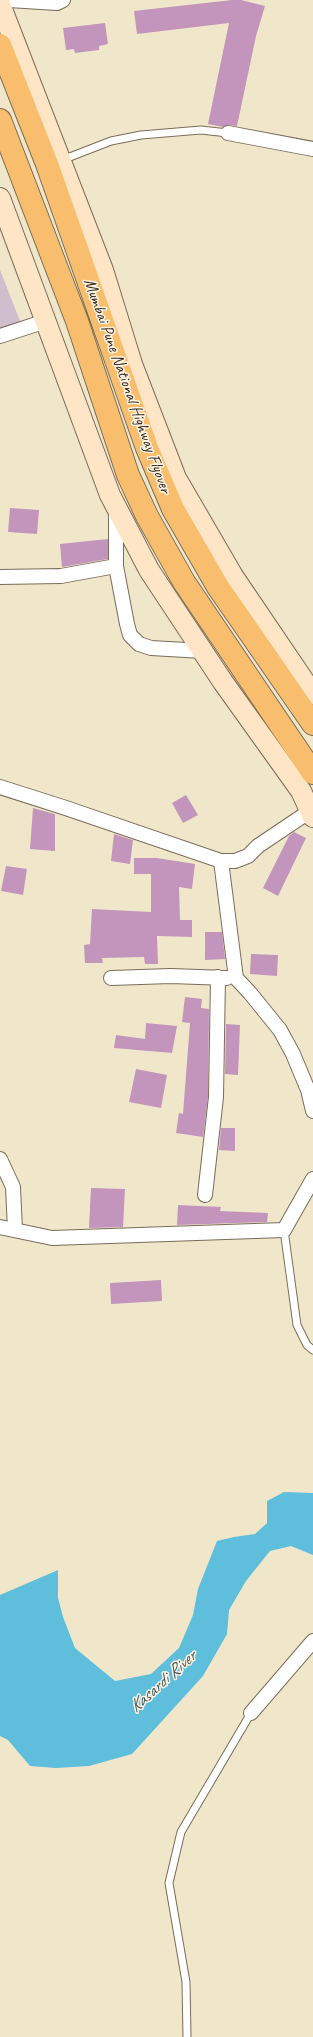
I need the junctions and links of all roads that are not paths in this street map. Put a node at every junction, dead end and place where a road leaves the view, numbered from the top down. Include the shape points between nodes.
1 (63, 0) edge
2 (5, 2) edge
3 (0, 46) edge
4 (0, 120) edge
5 (228, 133) joint
6 (313, 149) edge
7 (62, 160) junction
8 (0, 198) edge
9 (46, 321) junction
10 (0, 336) edge
11 (116, 508) junction
12 (116, 566) junction
13 (0, 576) edge
14 (203, 651) junction
15 (313, 694) edge
16 (313, 724) edge
17 (313, 773) edge
18 (0, 787) edge
19 (312, 812) edge
20 (221, 861) junction
21 (218, 977) junction
22 (111, 978) dead end
23 (236, 978) junction
24 (310, 1090) edge
25 (313, 1111) edge
26 (0, 1160) edge
27 (313, 1179) edge
28 (205, 1195) dead end
29 (0, 1227) edge
30 (15, 1230) junction
31 (284, 1230) junction
32 (313, 1350) edge
33 (313, 1641) edge
34 (251, 1713) joint
35 (187, 2037) edge

1 - 2 street via 57,3
2 - 7 main road
3 - 16 highway, Mumbai Pune National Highway Flyover via 47,164 147,448 173,509 218,587
4 - 17 highway, Mumbai Pune National Highway Flyover via 77,321 128,475 147,516 184,582
5 - 6 street
5 - 7 lane via 202,130 142,135 111,142
7 - 15 main road via 103,270 132,364 176,478 233,576
8 - 9 main road
9 - 10 street
9 - 11 main road
11 - 12 street
11 - 14 main road via 149,570
12 - 13 street via 61,576
12 - 14 street via 127,624 130,634 139,644 151,648
14 - 19 main road via 301,791
18 - 20 street
19 - 20 street via 258,846 248,856 235,862
20 - 23 street
21 - 22 street
21 - 23 street
21 - 28 street via 216,1097
23 - 24 street via 280,1030
24 - 25 street
26 - 30 street via 13,1187
27 - 31 street
29 - 30 street
30 - 31 street via 52,1238
31 - 32 lane via 297,1325 307,1345
33 - 34 street
34 - 35 lane via 181,1832 169,1883 186,1982

